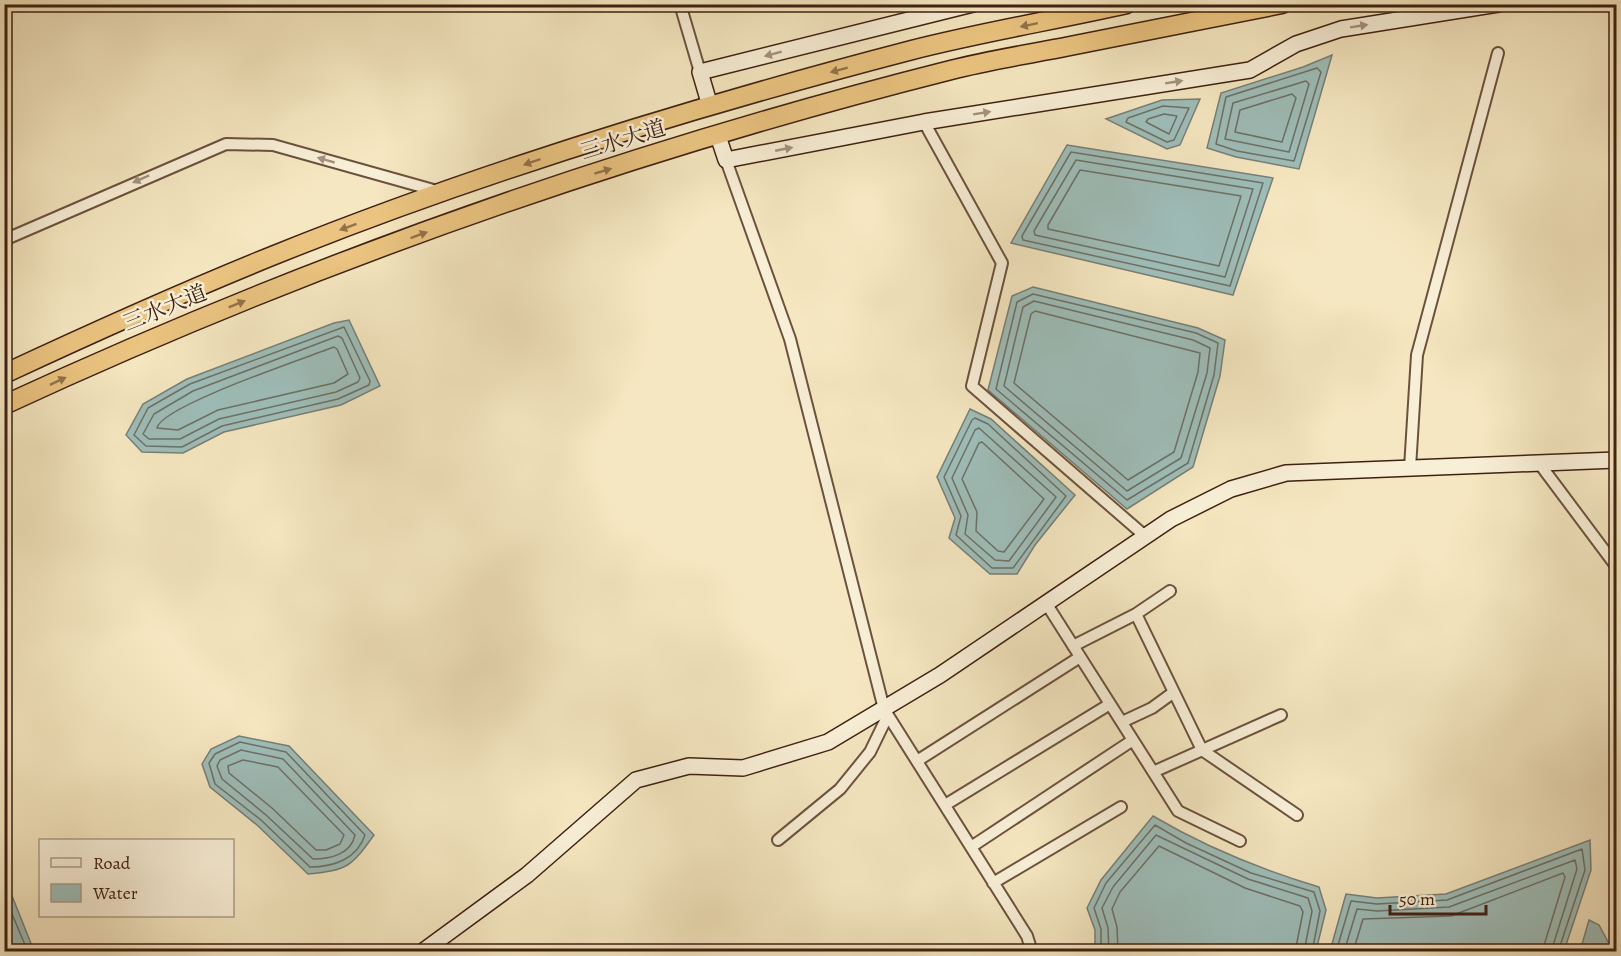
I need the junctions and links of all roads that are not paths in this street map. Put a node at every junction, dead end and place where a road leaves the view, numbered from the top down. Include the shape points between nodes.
1 (973, 4) edge
2 (1127, 4) edge
3 (1282, 4) edge
4 (1498, 4) edge
5 (684, 6) edge
6 (1498, 53) dead end
7 (700, 72) junction
8 (710, 106) junction
9 (924, 122) junction
10 (718, 136) junction
11 (726, 160) junction
12 (443, 193) junction
13 (4, 240) edge
14 (4, 374) edge
15 (4, 405) edge
16 (1617, 460) edge
17 (1539, 463) junction
18 (1410, 468) junction
19 (1145, 536) junction
20 (1617, 566) edge
21 (1170, 591) dead end
22 (1046, 603) junction
23 (1136, 614) junction
24 (1073, 646) junction
25 (1080, 657) junction
26 (1174, 692) junction
27 (1110, 704) junction
28 (886, 712) junction
29 (1281, 715) dead end
30 (1122, 722) junction
31 (1133, 740) junction
32 (1202, 750) junction
33 (917, 761) junction
34 (1153, 772) junction
35 (945, 805) junction
36 (1121, 807) dead end
37 (1297, 815) dead end
38 (778, 840) dead end
39 (1240, 841) dead end
40 (971, 847) junction
41 (993, 883) junction
42 (422, 951) edge
43 (1032, 951) edge

1 -> 7 main road
2 -> 8 highway, 三水大道 via 915,49
3 - 10 highway, 三水大道 via 953,69
9 -> 4 main road via 1250,70 1296,44 1341,29
5 - 7 street
6 - 18 street via 1417,355
7 - 8 main road
8 -> 12 highway, 三水大道
11 -> 9 main road
9 - 19 street via 1002,263 972,386
10 - 11 main road
15 -> 10 highway, 三水大道 via 108,357 285,285 533,193
11 - 28 street via 790,339
12 -> 13 street via 273,145 226,144
12 -> 14 highway, 三水大道 via 278,253
16 - 17 main road
17 - 18 main road
17 - 20 street
18 - 19 main road via 1286,473 1231,489
19 - 22 main road
21 - 23 street
22 - 24 street
22 - 28 main road
23 - 24 street
23 - 26 street
24 - 25 street
25 - 27 street
25 - 33 street
26 - 30 street
26 - 32 street
27 - 30 street
27 - 35 street
28 - 33 street
28 - 38 street via 870,752 840,789
28 - 42 main road via 828,742 743,768 689,766 636,780 527,875
29 - 32 street
30 - 31 street
31 - 34 street
31 - 40 street
32 - 34 street
32 - 37 street
33 - 35 street
34 - 39 street via 1178,812
35 - 40 street
36 - 41 street
40 - 41 street
41 - 43 street via 1027,936

